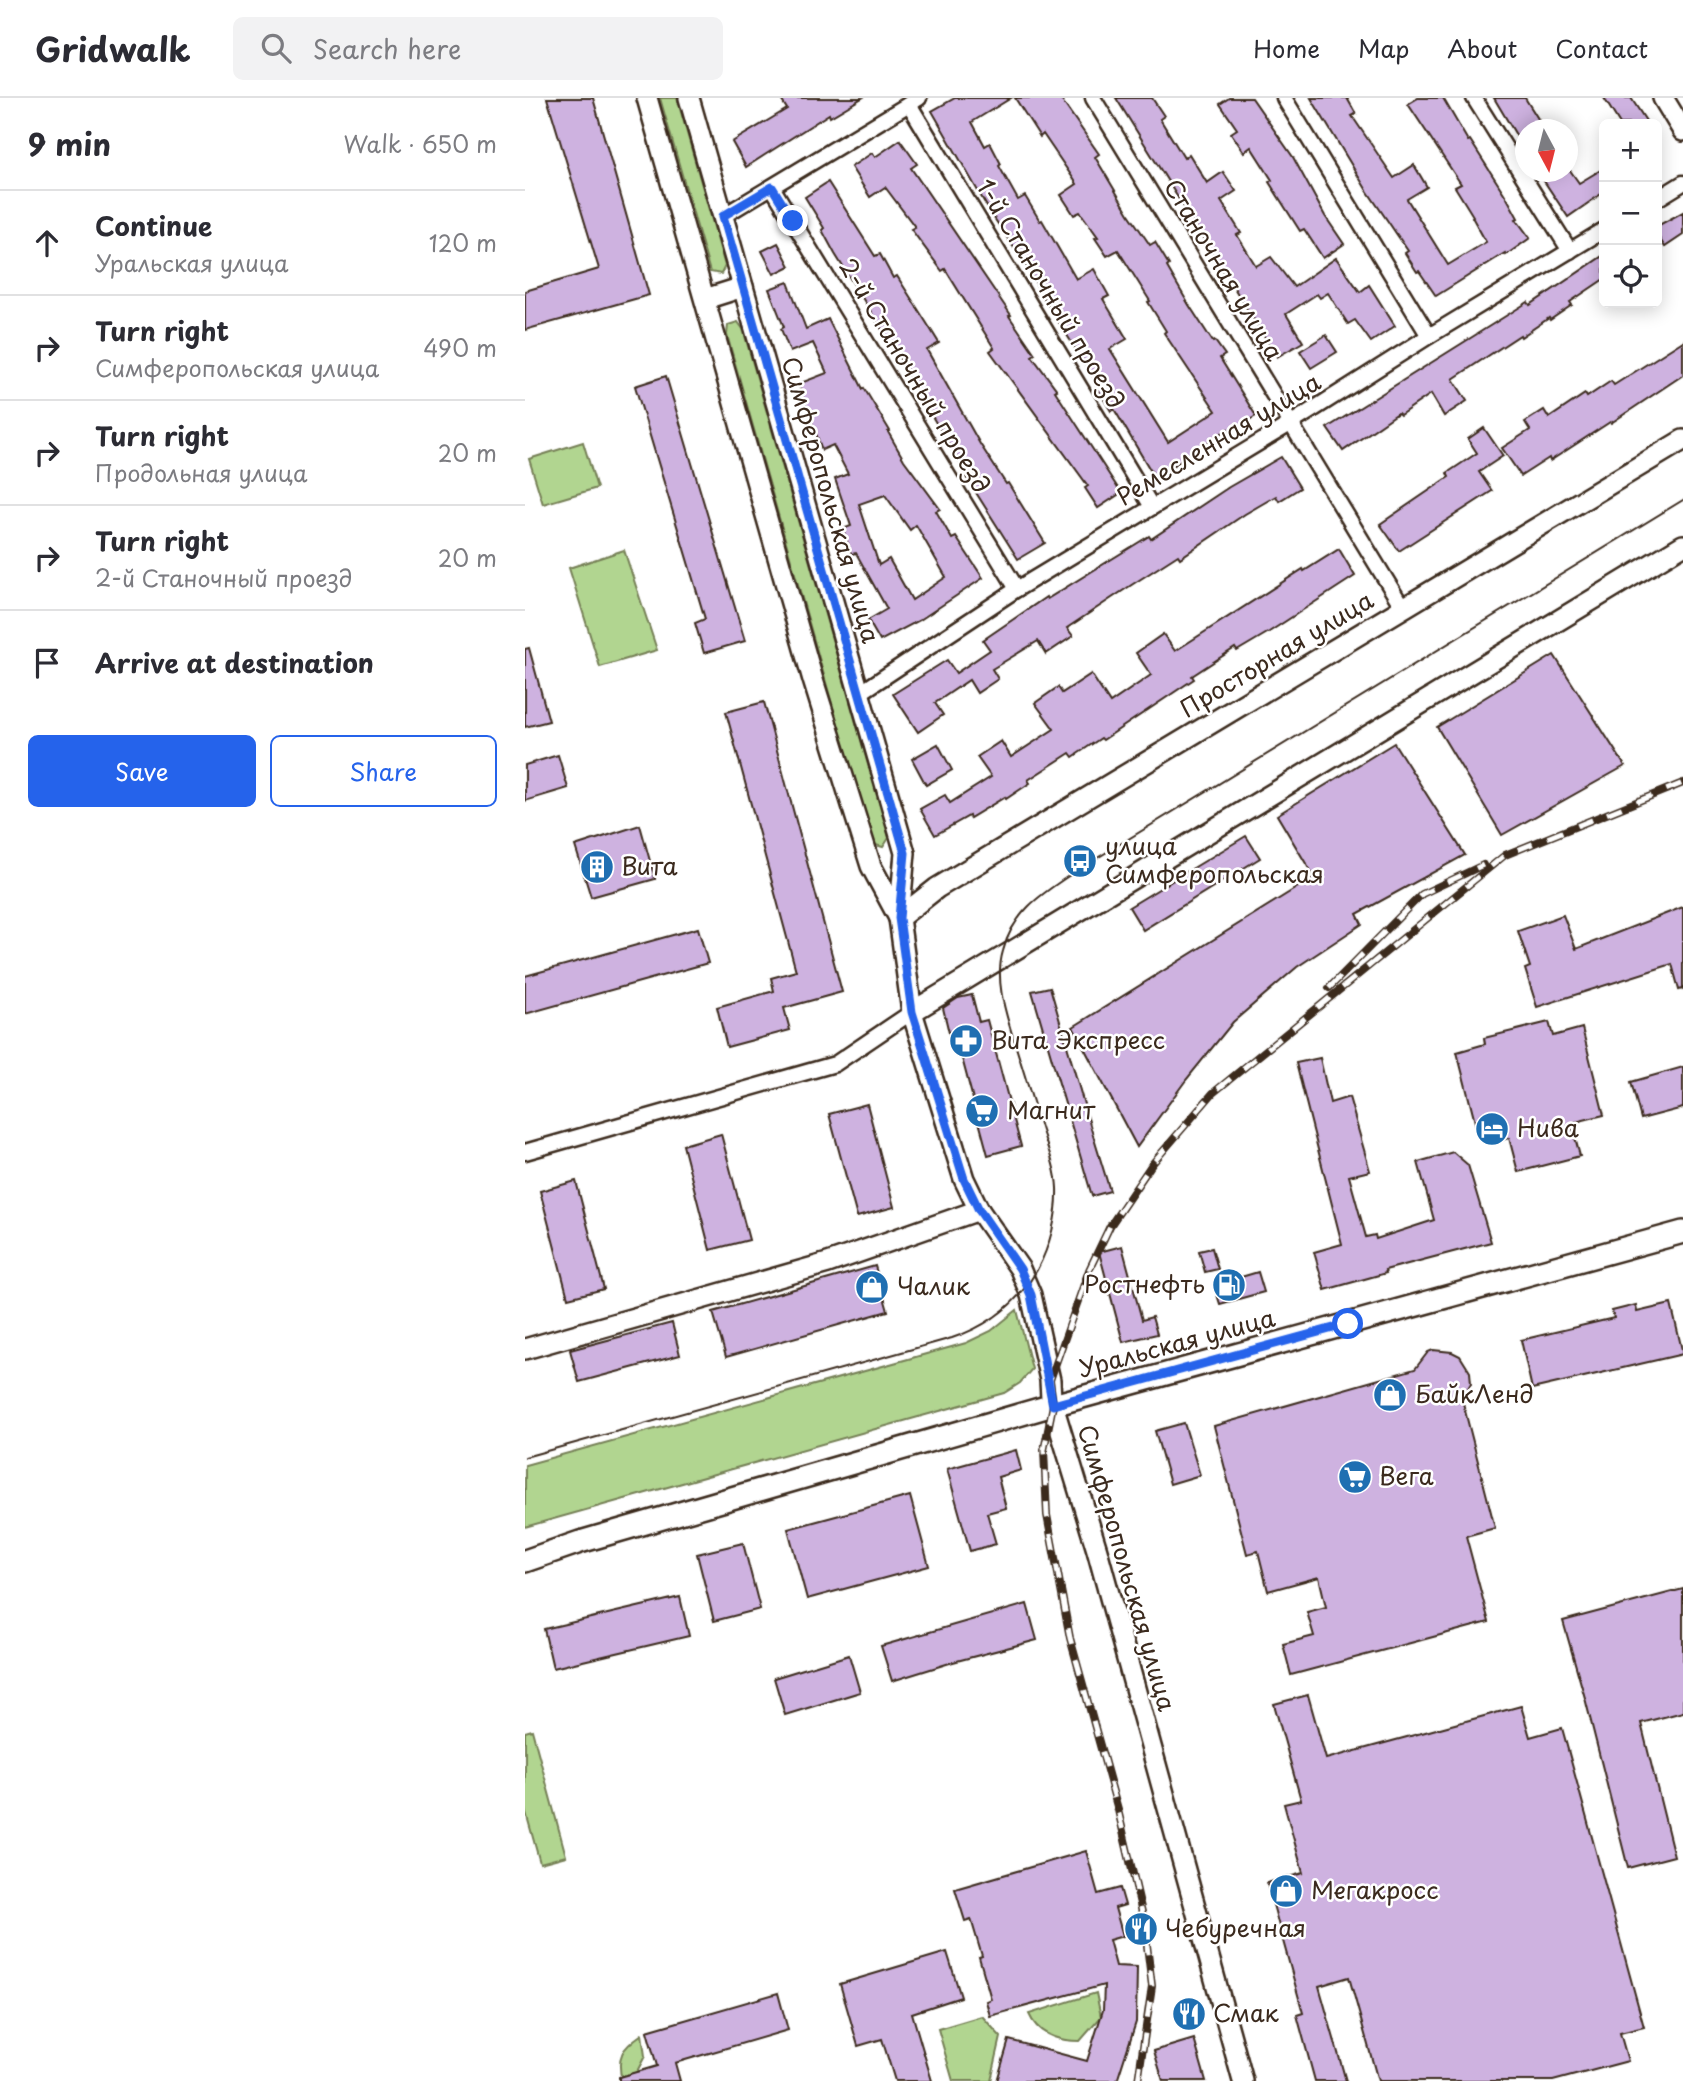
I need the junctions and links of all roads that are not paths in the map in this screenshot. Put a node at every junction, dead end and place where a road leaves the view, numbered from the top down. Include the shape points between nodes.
1 (647, 98) edge
2 (689, 98) edge
3 (1093, 98) edge
4 (1284, 98) edge
5 (1474, 98) edge
6 (1663, 98) edge
7 (914, 101) edge
8 (1683, 131) edge
9 (1683, 183) edge
10 (772, 187) junction
11 (1662, 196) edge
12 (723, 216) junction
13 (1599, 233) edge
14 (1570, 251) junction
15 (743, 287) junction
16 (705, 299) junction
17 (1429, 336) junction
18 (1290, 424) junction
19 (1683, 440) edge
20 (1152, 508) junction
21 (1683, 545) edge
22 (1017, 589) junction
23 (1403, 608) junction
24 (860, 693) junction
25 (899, 918) junction
26 (912, 1012) junction
27 (525, 1152) edge
28 (979, 1210) junction
29 (1683, 1225) edge
30 (1683, 1231) edge
31 (525, 1349) edge
32 (1052, 1402) junction
33 (525, 1552) edge
34 (525, 1561) edge
35 (1243, 2081) edge

1 - 16 street, Симферопольская улица
2 - 12 street, Симферопольская улица
3 - 18 street, Станочная улица
4 - 17 street
5 - 14 street
6 - 8 street
7 - 10 street
7 - 20 street, 1-й Станочный проезд
9 - 11 street
10 - 12 street
10 - 22 street, 2-й Станочный проезд
12 - 15 street, Симферопольская улица
13 - 14 street, Ремесленная улица
14 - 17 street, Ремесленная улица
15 - 16 street
15 - 24 street, Симферопольская улица
16 - 25 street, Симферопольская улица via 871,866
17 - 18 street, Ремесленная улица
18 - 20 street, Ремесленная улица
18 - 23 street, Станочная улица
19 - 23 street, Просторная улица
20 - 22 street, Ремесленная улица
21 - 26 street
22 - 24 street, Ремесленная улица
23 - 25 street, Просторная улица via 937,888
24 - 25 street, Симферопольская улица via 905,853
25 - 26 street, Симферопольская улица
26 - 27 street via 835,1064
26 - 28 street, Симферопольская улица via 964,1179
28 - 31 street via 828,1263
28 - 32 street, Симферопольская улица via 1020,1269 1031,1295
29 - 32 main road, Уральская улица
30 - 32 main road, Уральская улица
32 - 33 main road, Уральская улица
32 - 34 main road, Уральская улица
32 - 35 street, Симферопольская улица

